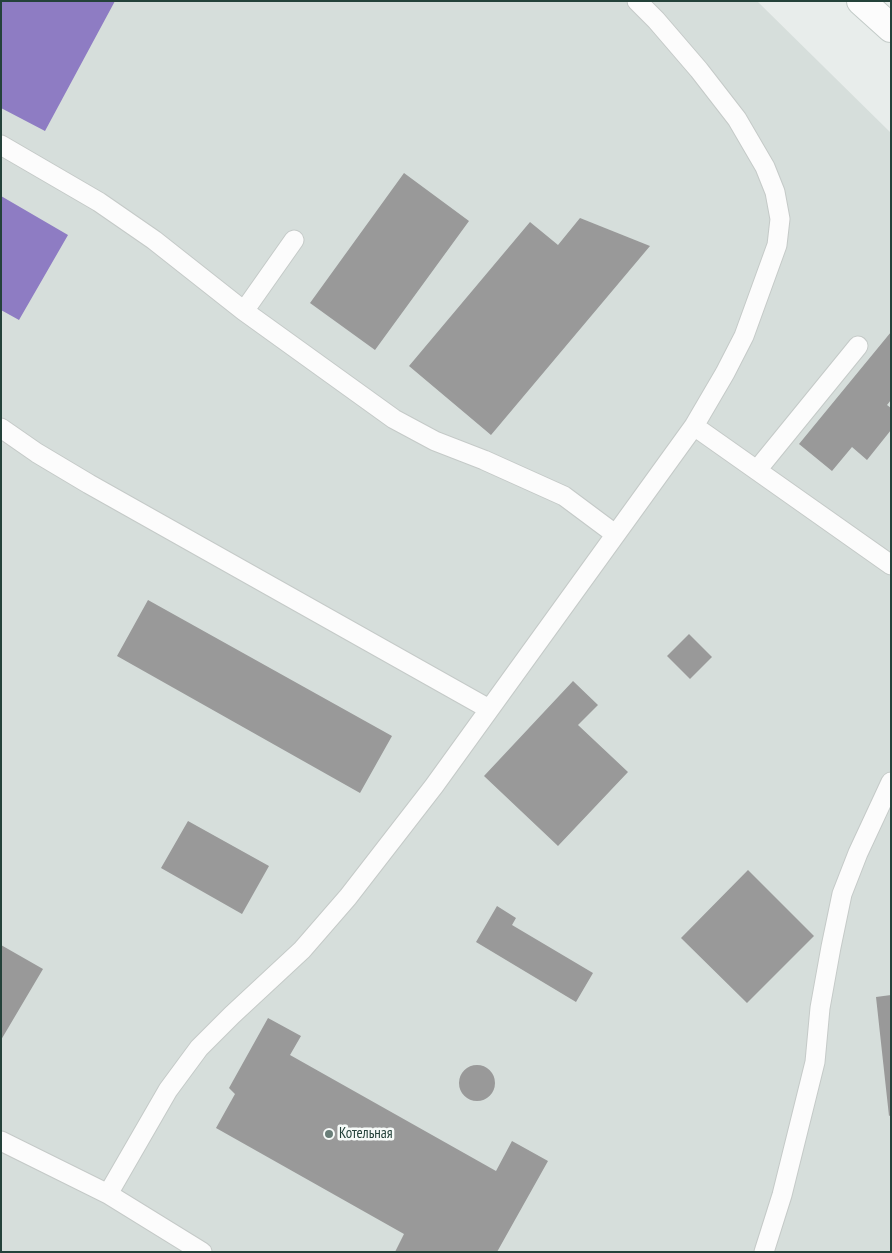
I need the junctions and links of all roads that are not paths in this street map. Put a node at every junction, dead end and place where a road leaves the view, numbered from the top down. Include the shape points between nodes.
1 (637, 1) edge
2 (862, 1) edge
3 (891, 28) edge
4 (1, 144) edge
5 (294, 240) dead end
6 (244, 311) junction
7 (858, 346) dead end
8 (694, 426) junction
9 (1, 428) edge
10 (758, 470) junction
11 (615, 534) junction
12 (891, 565) edge
13 (489, 709) junction
14 (891, 782) edge
15 (1, 1141) edge
16 (108, 1194) junction
17 (202, 1252) edge
18 (764, 1252) edge

1 - 8 lane via 699,70 736,119 765,167 775,192 780,219 778,245 744,336
2 - 3 main road
4 - 6 lane via 146,234
5 - 6 lane
6 - 11 lane via 394,419 564,496
7 - 10 lane
8 - 10 lane
8 - 11 lane
9 - 13 lane via 89,484
10 - 12 lane
11 - 13 lane
13 - 16 lane via 348,897 302,950 199,1048 168,1090
14 - 18 lane via 842,894 820,1008 815,1062 782,1195
15 - 16 lane
16 - 17 lane

